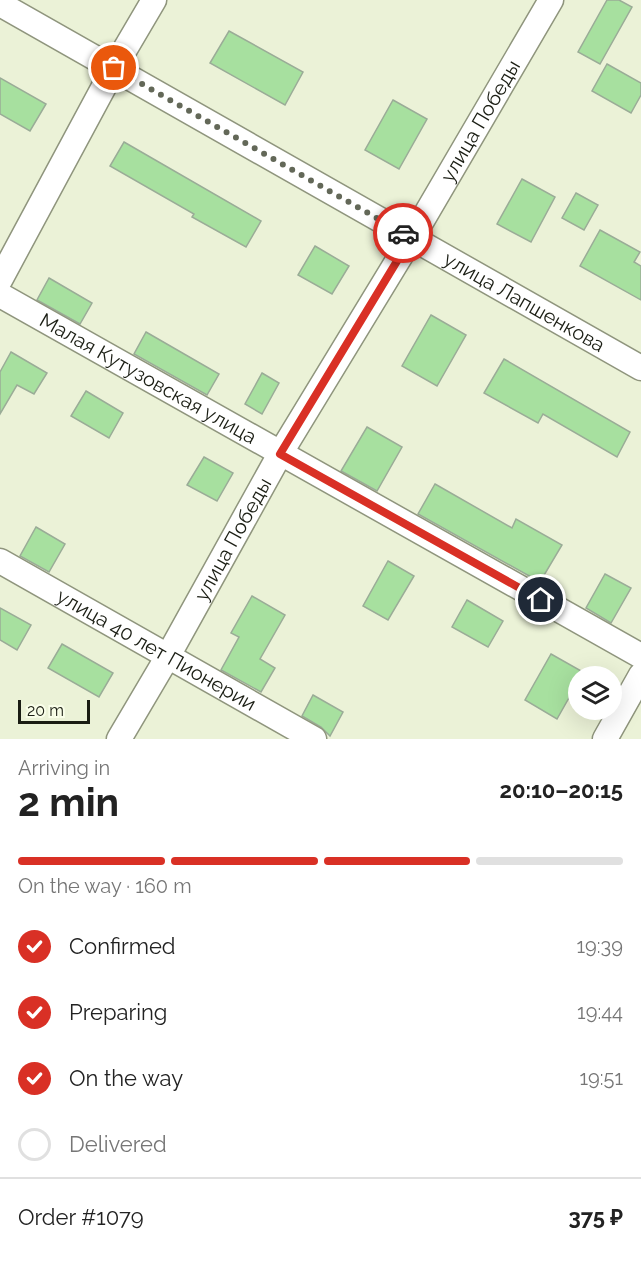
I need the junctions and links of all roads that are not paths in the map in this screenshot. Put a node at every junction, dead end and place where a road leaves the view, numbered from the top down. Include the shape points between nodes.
1 (154, 0) edge
2 (551, 0) edge
3 (0, 3) edge
4 (114, 68) junction
5 (411, 238) junction
6 (0, 280) edge
7 (0, 295) edge
8 (641, 368) edge
9 (280, 454) junction
10 (0, 561) edge
11 (168, 656) junction
12 (641, 656) edge
13 (641, 675) edge
14 (119, 739) edge
15 (314, 739) edge
16 (605, 739) edge

1 - 4 street
2 - 5 street, улица Победы
3 - 4 street, улица Лапшенкова
4 - 5 street, улица Лапшенкова
4 - 6 street
5 - 8 street, улица Лапшенкова
5 - 9 street, улица Победы
7 - 9 street, Малая Кутузовская улица
9 - 11 street, улица Победы
9 - 12 street, Малая Кутузовская улица
10 - 11 street, улица 40 лет Пионерии
11 - 14 street, улица Победы
11 - 15 street, улица 40 лет Пионерии
13 - 16 street

